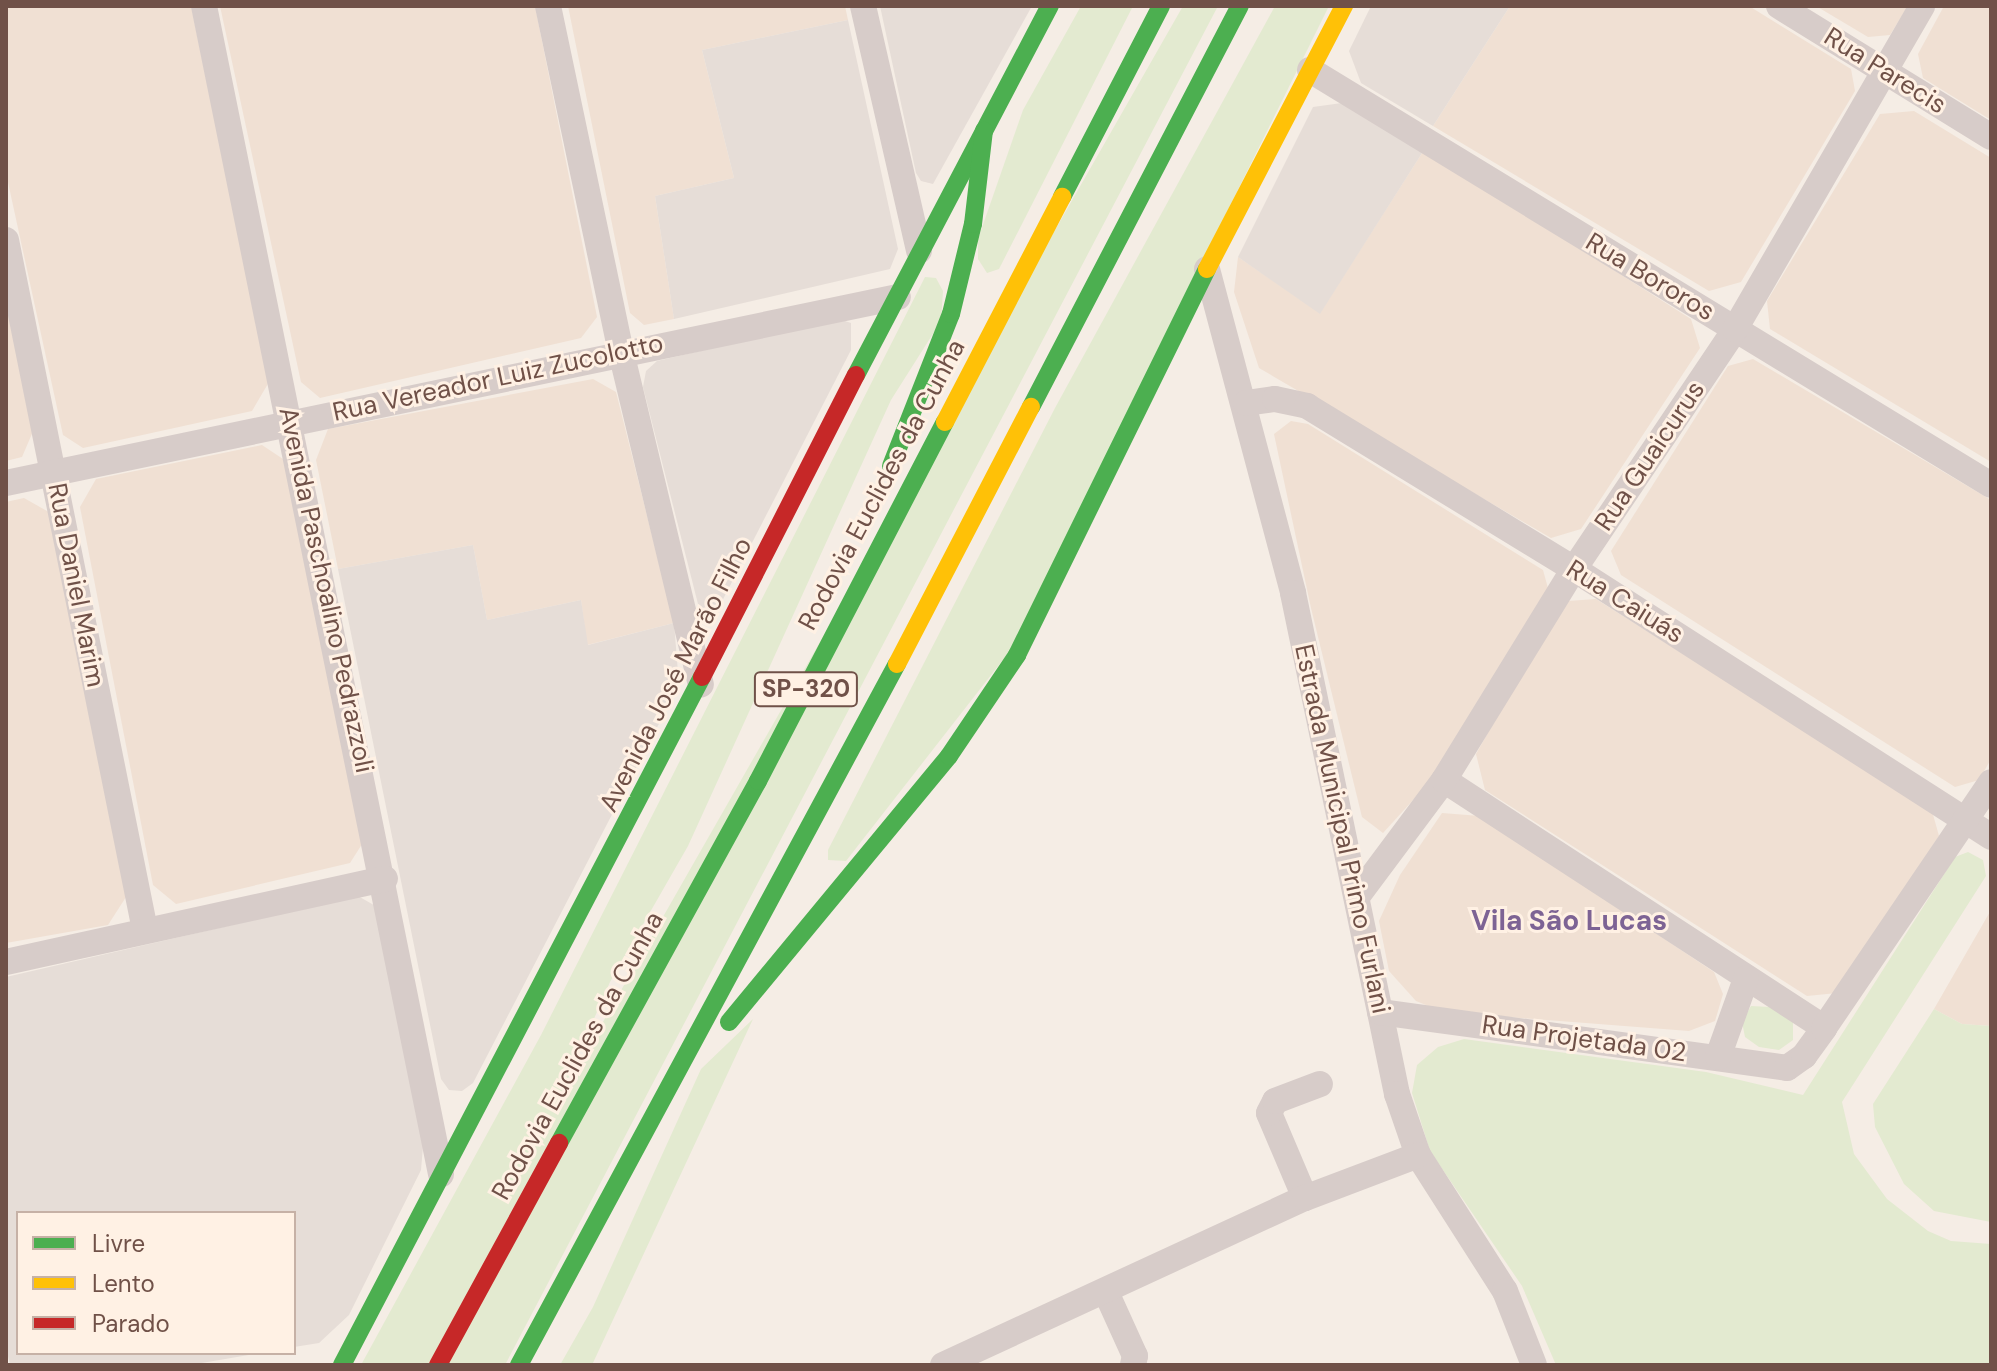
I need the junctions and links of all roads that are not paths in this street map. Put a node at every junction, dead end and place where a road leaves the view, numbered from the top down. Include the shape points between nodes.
1 (204, 6) edge
2 (548, 6) edge
3 (863, 6) edge
4 (1050, 6) edge
5 (1161, 6) edge
6 (1240, 6) edge
7 (1344, 6) edge
8 (1779, 6) edge
9 (1922, 6) edge
10 (1882, 69) junction
11 (1310, 70) junction
12 (984, 131) junction
13 (1991, 137) edge
14 (6, 240) edge
15 (919, 251) junction
16 (1207, 269) junction
17 (898, 297) junction
18 (1735, 329) junction
19 (621, 352) junction
20 (1246, 403) junction
21 (292, 421) junction
22 (54, 472) junction
23 (6, 483) edge
24 (1991, 485) edge
25 (881, 487) dead end
26 (850, 559) dead end
27 (1574, 569) junction
28 (701, 686) junction
29 (789, 720) junction
30 (1444, 780) junction
31 (1991, 782) edge
32 (1968, 820) junction
33 (1991, 837) edge
34 (385, 879) junction
35 (1359, 894) junction
36 (145, 930) junction
37 (6, 962) edge
38 (1746, 979) junction
39 (1380, 1012) junction
40 (1824, 1028) junction
41 (1718, 1057) junction
42 (1320, 1084) dead end
43 (646, 1133) junction
44 (1418, 1155) junction
45 (441, 1174) junction
46 (1305, 1198) junction
47 (1106, 1292) junction
48 (342, 1365) edge
49 (438, 1365) edge
50 (519, 1365) edge
51 (943, 1365) edge
52 (1133, 1365) edge
53 (1534, 1365) edge

1 - 21 street, Avenida Paschoalino Pedrazzoli
2 - 19 street
3 - 15 street
4 - 12 main road, Avenida José Marão Filho
5 - 29 main road, Rodovia Euclides da Cunha / SP-320
6 - 43 main road, SP-320
7 - 11 main road
8 - 10 street, Rua Parecis
9 - 10 street, Rua Guaicurus
10 - 13 street, Rua Parecis
10 - 18 street, Rua Guaicurus
11 - 16 main road
11 - 18 street, Rua Bororos
12 - 15 main road, Avenida José Marão Filho
12 - 25 main road via 973,224 951,314 927,385
14 - 22 street, Rua Daniel Marim
15 - 17 main road, Avenida José Marão Filho
16 - 20 street, Estrada Municipal Primo Furlani
16 - 43 main road via 1017,655 949,756 758,985
17 - 19 street, Rua Vereador Luiz Zucolotto
17 - 28 main road, Avenida José Marão Filho
18 - 24 street, Rua Bororos
18 - 27 street, Rua Guaicurus
19 - 21 street, Rua Vereador Luiz Zucolotto
19 - 28 street
20 - 27 street, Rua Caiuás via 1275,399 1307,406
20 - 35 street, Estrada Municipal Primo Furlani
21 - 22 street, Rua Vereador Luiz Zucolotto
21 - 34 street, Avenida Paschoalino Pedrazzoli
22 - 23 street, Rua Vereador Luiz Zucolotto
22 - 36 street, Rua Daniel Marim
26 - 29 main road
27 - 30 street, Rua Guaicurus
27 - 32 street, Rua Caiuás
28 - 45 main road, Avenida José Marão Filho
29 - 49 main road, Rodovia Euclides da Cunha / SP-320
30 - 35 street, Rua Guaicurus
30 - 38 street
31 - 32 street
32 - 33 street, Rua Caiuás
32 - 40 street
34 - 36 street
34 - 45 street, Avenida Paschoalino Pedrazzoli
35 - 39 street, Estrada Municipal Primo Furlani
36 - 37 street
38 - 40 street
38 - 41 street
39 - 41 street, Rua Projetada 02
39 - 44 street, Estrada Municipal Primo Furlani via 1397,1094
40 - 41 street, Rua Projetada 02 via 1804,1056 1787,1068
42 - 46 street via 1275,1101 1269,1113
43 - 50 main road, SP-320
44 - 46 street
44 - 53 street, Estrada Municipal Primo Furlani via 1505,1291
45 - 48 main road, Avenida José Marão Filho
46 - 47 street
47 - 51 street
47 - 52 street via 1135,1356

